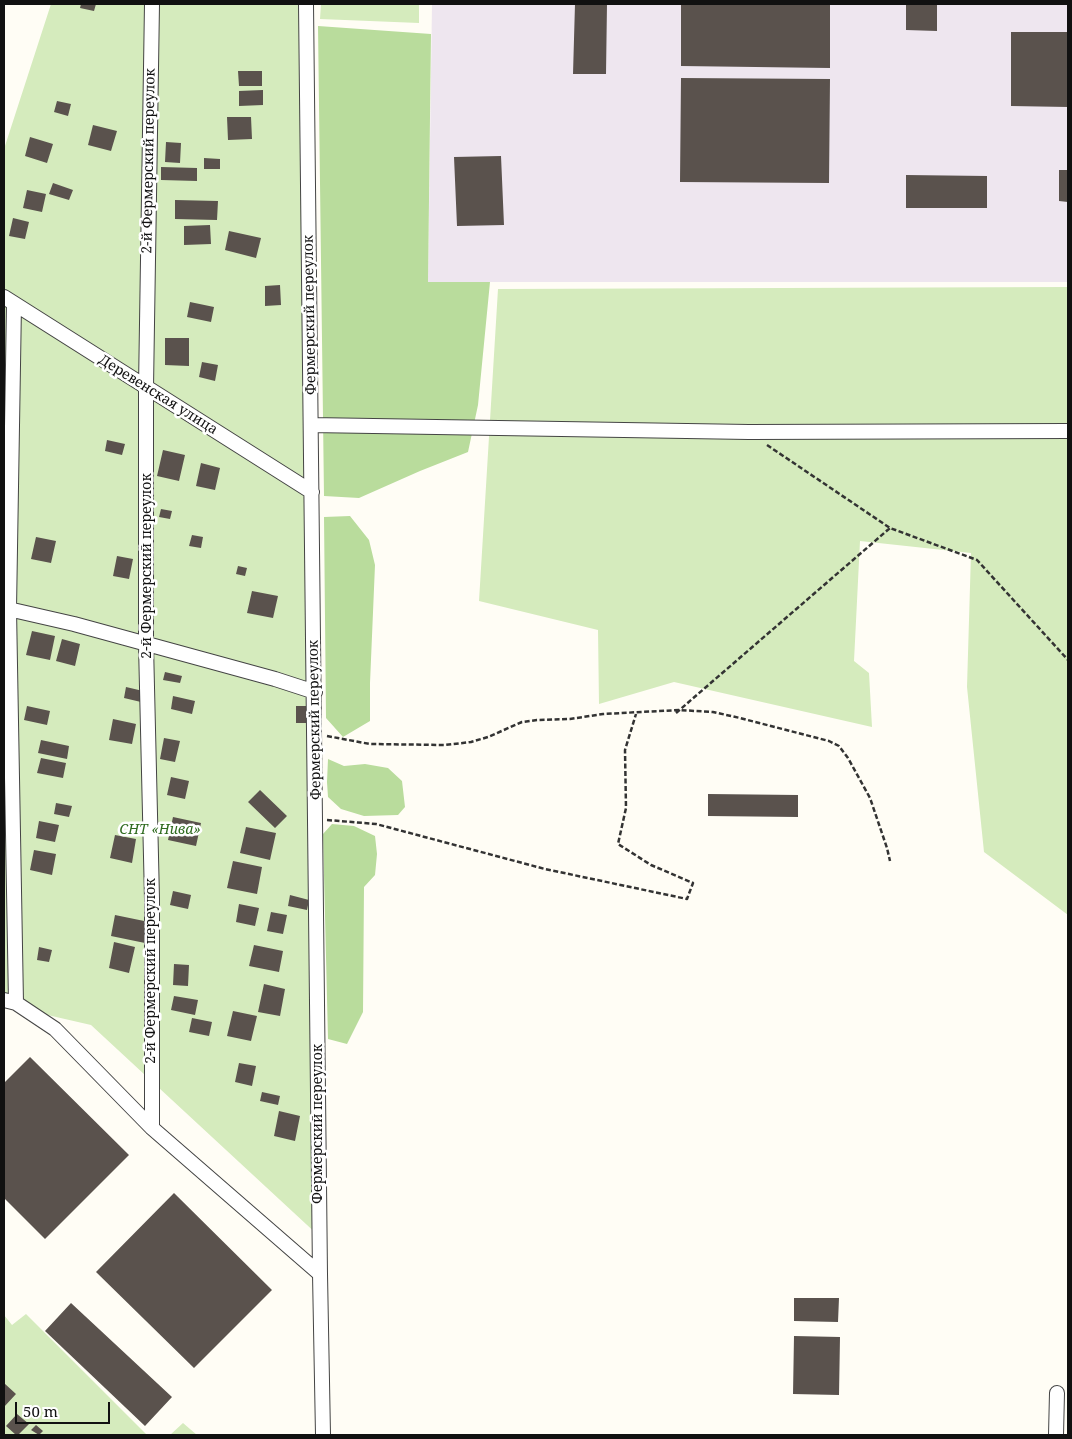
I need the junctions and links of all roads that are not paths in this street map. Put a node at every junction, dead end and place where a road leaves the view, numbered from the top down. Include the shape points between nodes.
1 (152, 4) edge
2 (306, 4) edge
3 (9, 300) edge
4 (146, 387) junction
5 (312, 426) junction
6 (1068, 431) edge
7 (312, 492) junction
8 (6, 608) edge
9 (146, 645) junction
10 (315, 692) junction
11 (10, 1002) edge
12 (152, 1128) junction
13 (320, 1274) junction
14 (1057, 1393) dead end
15 (324, 1435) edge
16 (1056, 1435) edge

1 - 4 street, 2-й Фермерский переулок
2 - 5 street, Фермерский переулок
3 - 4 street, Деревенская улица
3 - 8 street
4 - 7 street, Деревенская улица
4 - 9 street, 2-й Фермерский переулок
5 - 6 street via 749,432
5 - 7 street, Фермерский переулок
7 - 10 street, Фермерский переулок
8 - 9 street
8 - 11 street
9 - 10 street
9 - 12 street, 2-й Фермерский переулок via 152,899
10 - 13 street, Фермерский переулок
11 - 12 street via 55,1029
12 - 13 street
13 - 15 street, Фермерский переулок
14 - 16 street

